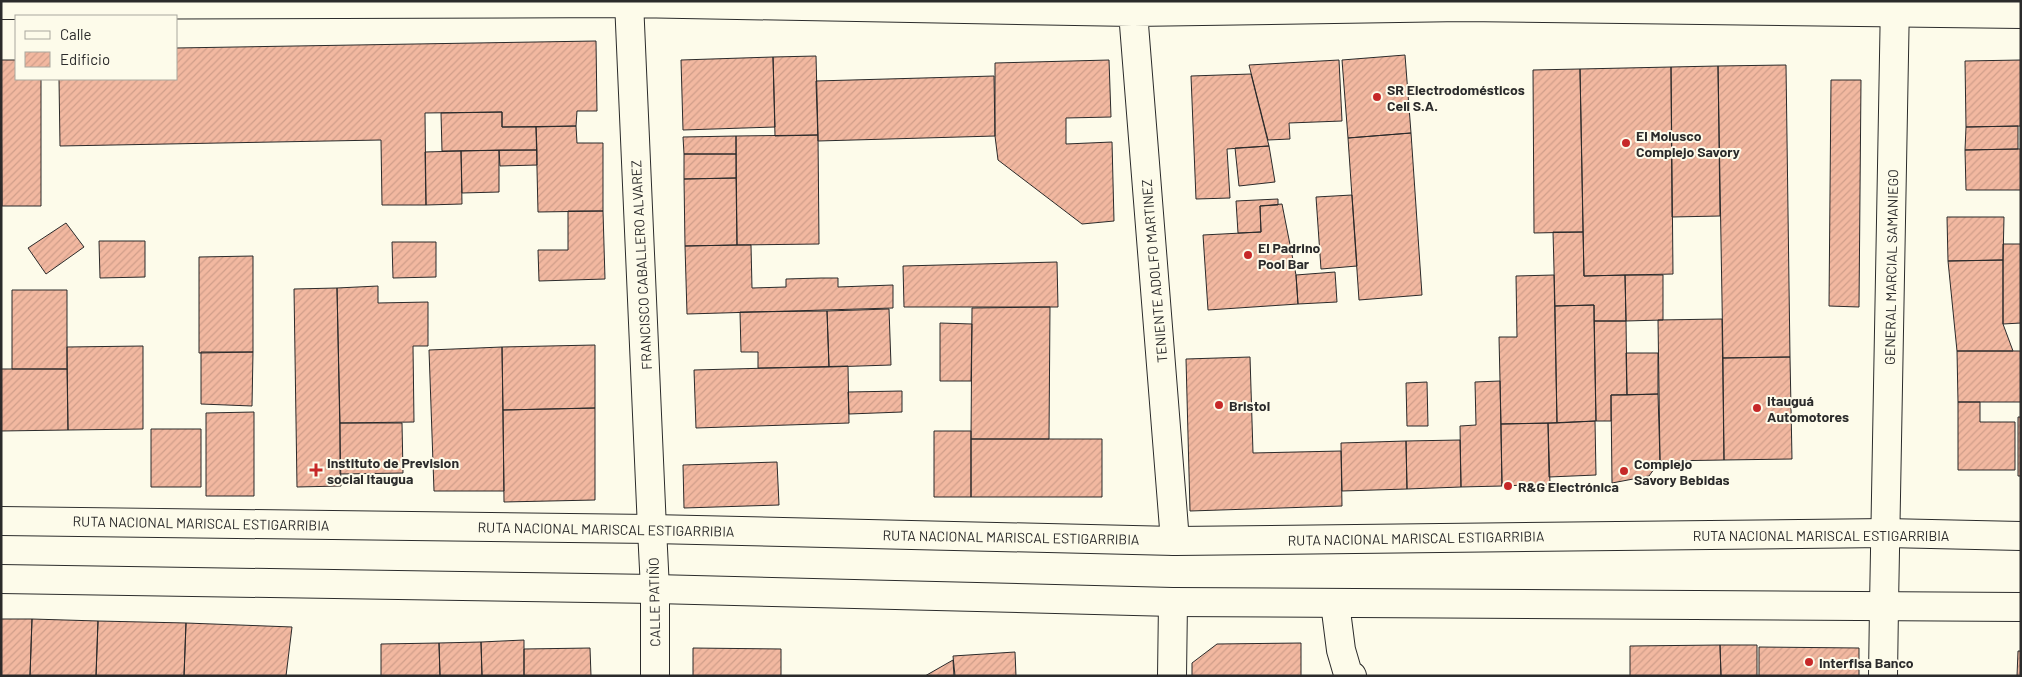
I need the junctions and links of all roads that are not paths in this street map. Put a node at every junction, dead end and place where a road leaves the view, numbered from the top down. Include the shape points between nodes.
1 (629, 2) edge
2 (1464, 4) edge
3 (1, 5) edge
4 (1132, 7) edge
5 (1896, 7) edge
6 (2021, 14) edge
7 (1, 521) edge
8 (652, 529) junction
9 (1886, 533) junction
10 (2021, 536) edge
11 (1175, 541) junction
12 (1, 579) edge
13 (655, 589) junction
14 (1173, 602) junction
15 (1335, 603) junction
16 (1884, 606) junction
17 (2021, 607) edge
18 (655, 676) edge
19 (1172, 676) edge
20 (1352, 676) edge
21 (1883, 676) edge

1 - 3 main road
1 - 4 main road
1 - 8 main road, FRANCISCO CABALLERO ALVAREZ
2 - 4 main road
2 - 5 main road
4 - 11 main road, TENIENTE ADOLFO MARTINEZ
5 - 6 main road
5 - 9 main road, GENERAL MARCIAL SAMANIEGO
7 - 8 main road, RUTA NACIONAL MARISCAL ESTIGARRIBIA
8 - 11 main road, RUTA NACIONAL MARISCAL ESTIGARRIBIA
8 - 13 main road, CALLE PATIÑO
9 - 10 main road, RUTA NACIONAL MARISCAL ESTIGARRIBIA
9 - 11 main road, RUTA NACIONAL MARISCAL ESTIGARRIBIA
9 - 16 main road, GENERAL MARCIAL SAMANIEGO
12 - 13 main road
13 - 14 main road
13 - 18 main road, CALLE PATIÑO
14 - 15 main road
14 - 19 main road
15 - 16 main road
15 - 20 main road via 1341,650 1348,674
16 - 17 main road
16 - 21 main road, GENERAL MARCIAL SAMANIEGO

